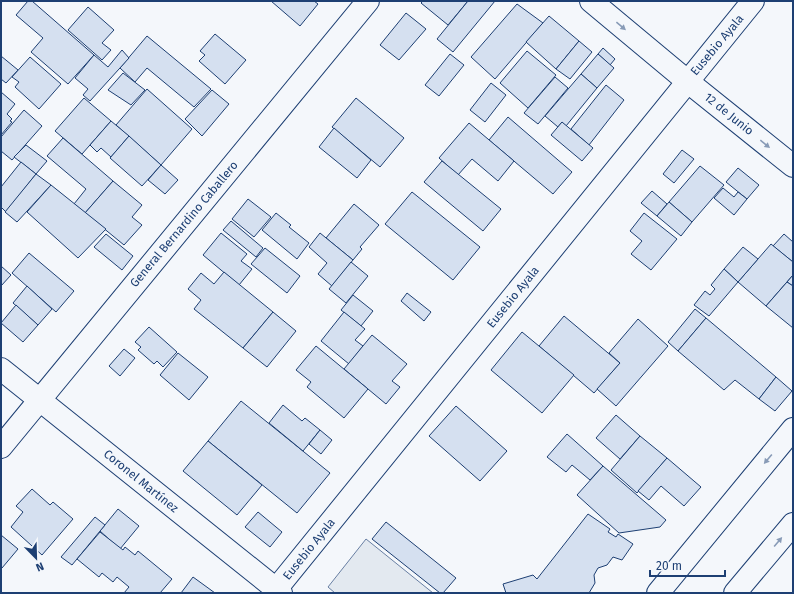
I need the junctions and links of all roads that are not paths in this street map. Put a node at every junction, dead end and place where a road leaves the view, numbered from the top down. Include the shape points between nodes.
1 (368, 1) edge
2 (591, 1) edge
3 (753, 1) edge
4 (687, 81) junction
5 (793, 166) edge
6 (1, 368) edge
7 (39, 399) junction
8 (793, 429) edge
9 (1, 447) edge
10 (793, 524) edge
11 (277, 592) edge
12 (658, 593) edge
13 (735, 593) edge

1 - 7 street, General Bernardino Caballero
2 -> 4 street, 12 de Junio
3 - 4 street, Eusebio Ayala
4 -> 5 street, 12 de Junio
4 - 11 street, Eusebio Ayala
6 - 7 street, Coronel Martínez
7 - 9 street, General Bernardino Caballero
7 - 11 street, Coronel Martínez
8 -> 12 street
13 -> 10 street

